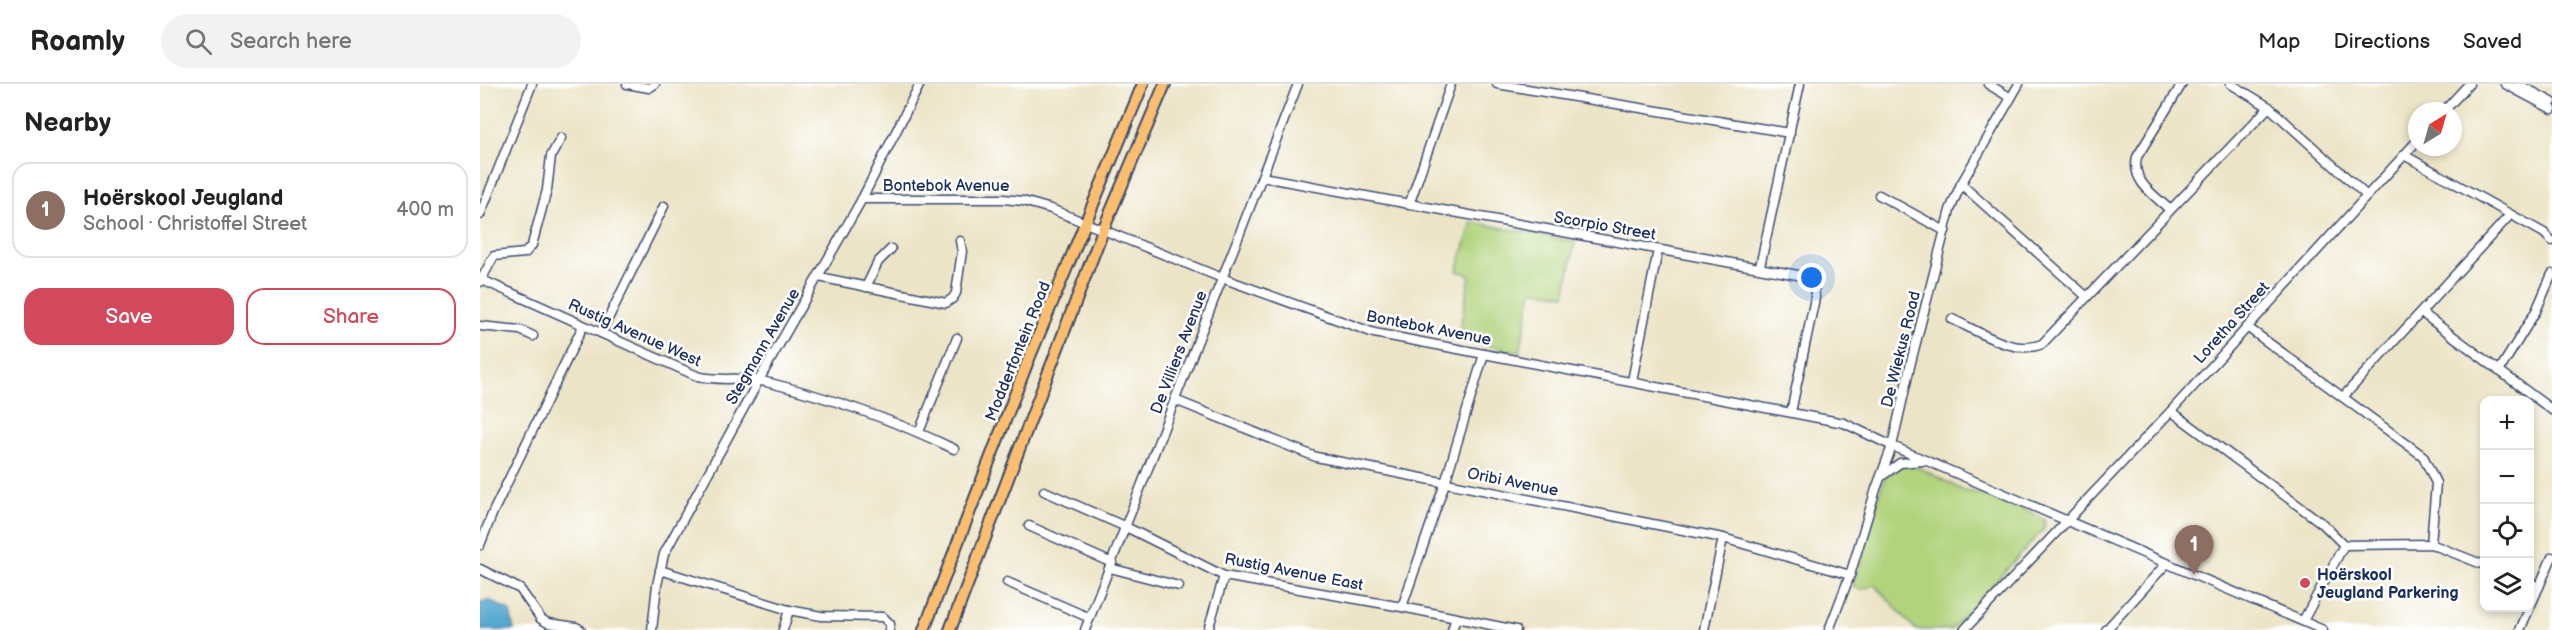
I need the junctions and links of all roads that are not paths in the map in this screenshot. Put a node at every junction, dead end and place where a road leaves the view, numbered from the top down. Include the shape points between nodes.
1 (532, 84) edge
2 (627, 84) edge
3 (654, 84) edge
4 (920, 84) edge
5 (1143, 84) edge
6 (1165, 84) edge
7 (1298, 84) edge
8 (1451, 84) edge
9 (1497, 84) edge
10 (1800, 84) edge
11 (1988, 84) edge
12 (2019, 84) edge
13 (2182, 84) edge
14 (2231, 84) edge
15 (2469, 84) edge
16 (2505, 84) edge
17 (2518, 84) edge
18 (2011, 98) junction
19 (2452, 102) edge
20 (2552, 102) edge
21 (2268, 107) junction
22 (2552, 109) edge
23 (1790, 133) junction
24 (561, 138) dead end
25 (2408, 151) edge
26 (2404, 155) junction
27 (1262, 177) junction
28 (1961, 184) junction
29 (1879, 195) dead end
30 (2367, 196) junction
31 (862, 199) junction
32 (1409, 205) junction
33 (664, 206) dead end
34 (2169, 209) junction
35 (480, 215) edge
36 (2510, 215) junction
37 (1085, 223) junction
38 (1103, 230) junction
39 (1945, 231) junction
40 (960, 241) dead end
41 (2552, 241) edge
42 (891, 249) dead end
43 (1658, 250) junction
44 (1760, 266) junction
45 (2552, 274) edge
46 (819, 277) junction
47 (1222, 278) junction
48 (481, 280) edge
49 (866, 287) junction
50 (2087, 297) junction
51 (2422, 313) junction
52 (1952, 319) dead end
53 (480, 326) edge
54 (583, 326) junction
55 (2247, 327) junction
56 (601, 333) junction
57 (533, 336) dead end
58 (957, 338) dead end
59 (1485, 354) junction
60 (2499, 371) junction
61 (759, 380) junction
62 (1632, 381) junction
63 (2343, 397) junction
64 (1175, 400) junction
65 (2552, 410) edge
66 (2171, 411) junction
67 (1791, 412) junction
68 (919, 432) junction
69 (1892, 446) junction
70 (954, 449) dead end
71 (1931, 463) junction
72 (1880, 477) junction
73 (1445, 483) junction
74 (1044, 491) dead end
75 (2066, 521) junction
76 (1029, 526) dead end
77 (1126, 527) junction
78 (1723, 538) junction
79 (2344, 544) junction
80 (2431, 544) junction
81 (480, 545) edge
82 (2552, 557) edge
83 (2167, 563) junction
84 (2480, 563) edge
85 (1111, 566) junction
86 (480, 569) edge
87 (660, 570) junction
88 (1850, 575) junction
89 (1224, 576) junction
90 (1007, 582) dead end
91 (2534, 585) edge
92 (1179, 586) dead end
93 (2539, 587) junction
94 (1402, 607) junction
95 (789, 610) junction
96 (1090, 618) junction
97 (1456, 618) junction
98 (2303, 621) junction
99 (581, 630) edge
100 (652, 630) edge
101 (783, 630) edge
102 (889, 630) edge
103 (924, 630) edge
104 (950, 630) edge
105 (1085, 630) edge
106 (1208, 630) edge
107 (1452, 630) edge
108 (1516, 630) edge
109 (1704, 630) edge
110 (1828, 630) edge
111 (1964, 630) edge
112 (2106, 630) edge
113 (2323, 630) edge
114 (2520, 630) edge

1 - 35 street
2 - 3 street via 649,88
4 - 31 street, Stegmann Avenue
5 - 37 main road, Modderfontein Road
6 - 38 main road
7 - 27 street, De Villiers Avenue
8 - 32 street
9 - 23 street
10 - 23 street
11 - 18 street
12 - 18 street, De Wiekus Road
13 - 34 street via 2135,165 2141,183
14 - 21 street
15 - 19 street
16 - 22 street
17 - 20 street
18 - 28 street, De Wiekus Road
21 - 30 street
21 - 34 street
23 - 44 street
24 - 48 street via 551,156 547,190 532,245 525,253 494,256
25 - 26 street, Loretha Street
26 - 30 street, Loretha Street
26 - 36 street
27 - 32 street, Scorpio Street
27 - 47 street, De Villiers Avenue
28 - 39 street, De Wiekus Road
28 - 50 street
29 - 39 street
30 - 55 street, Loretha Street
31 - 37 street, Bontebok Avenue via 1013,200
31 - 46 street, Stegmann Avenue
32 - 43 street, Scorpio Street
33 - 56 street
34 - 50 street
36 - 41 street
36 - 51 street
37 - 38 street, Bontebok Avenue
37 - 103 main road, Modderfontein Road
38 - 47 street, Bontebok Avenue
38 - 104 main road
39 - 69 street, De Wiekus Road
40 - 49 street via 957,285 950,302
42 - 49 street via 878,262
43 - 44 street, Scorpio Street
43 - 62 street
44 - 67 street, Scorpio Street via 1803,276 1815,289
45 - 60 street via 2536,310
46 - 49 street
46 - 61 street, Stegmann Avenue
47 - 59 street, Bontebok Avenue via 1374,333
47 - 64 street, De Villiers Avenue
48 - 54 street, Rustig Avenue West
50 - 52 street via 2050,338 2025,349
51 - 60 street
51 - 63 street
53 - 57 street via 520,330
54 - 56 street, Rustig Avenue West
54 - 81 street
55 - 63 street
55 - 66 street, Loretha Street
56 - 61 street, Rustig Avenue West via 708,379
58 - 68 street
59 - 62 street, Bontebok Avenue
59 - 73 street
60 - 65 street
61 - 68 street, Rustig Avenue West via 876,414
61 - 87 street, Stegmann Avenue via 664,554
62 - 67 street, Bontebok Avenue
63 - 80 street via 2423,456 2436,483
64 - 73 street, Oribi Avenue via 1316,457
64 - 77 street, De Villiers Avenue
66 - 75 street, Loretha Street
66 - 79 street via 2323,524
67 - 69 street, Bontebok Avenue via 1844,423
68 - 70 street, Rustig Avenue West
69 - 71 street, Bontebok Avenue
69 - 72 street, De Wiekus Road
71 - 72 street via 1906,461
71 - 75 street, Bontebok Avenue
72 - 88 street, De Wiekus Road
73 - 78 street, Oribi Avenue
73 - 94 street
74 - 77 street, Rustig Avenue East
75 - 83 street, Bontebok Avenue
75 - 111 street, Loretha Street
76 - 85 street
77 - 85 street, De Villiers Avenue
77 - 89 street, Rustig Avenue East
78 - 88 street, Oribi Avenue
78 - 109 street
79 - 80 street
79 - 98 street
80 - 84 street
82 - 93 street
83 - 98 street, Bontebok Avenue
83 - 112 street
85 - 92 street
85 - 96 street, De Villiers Avenue
86 - 99 street via 520,589 548,623
87 - 95 street
87 - 100 street, Stegmann Avenue
88 - 110 street, De Wiekus Road
89 - 94 street, Rustig Avenue East
89 - 106 street
90 - 96 street
91 - 93 street
93 - 114 street
94 - 97 street, Rustig Avenue East
95 - 101 street
95 - 102 street via 821,616 883,617 890,624
96 - 105 street, De Villiers Avenue
97 - 107 street
97 - 108 street, Rustig Avenue East
98 - 113 street, Bontebok Avenue

